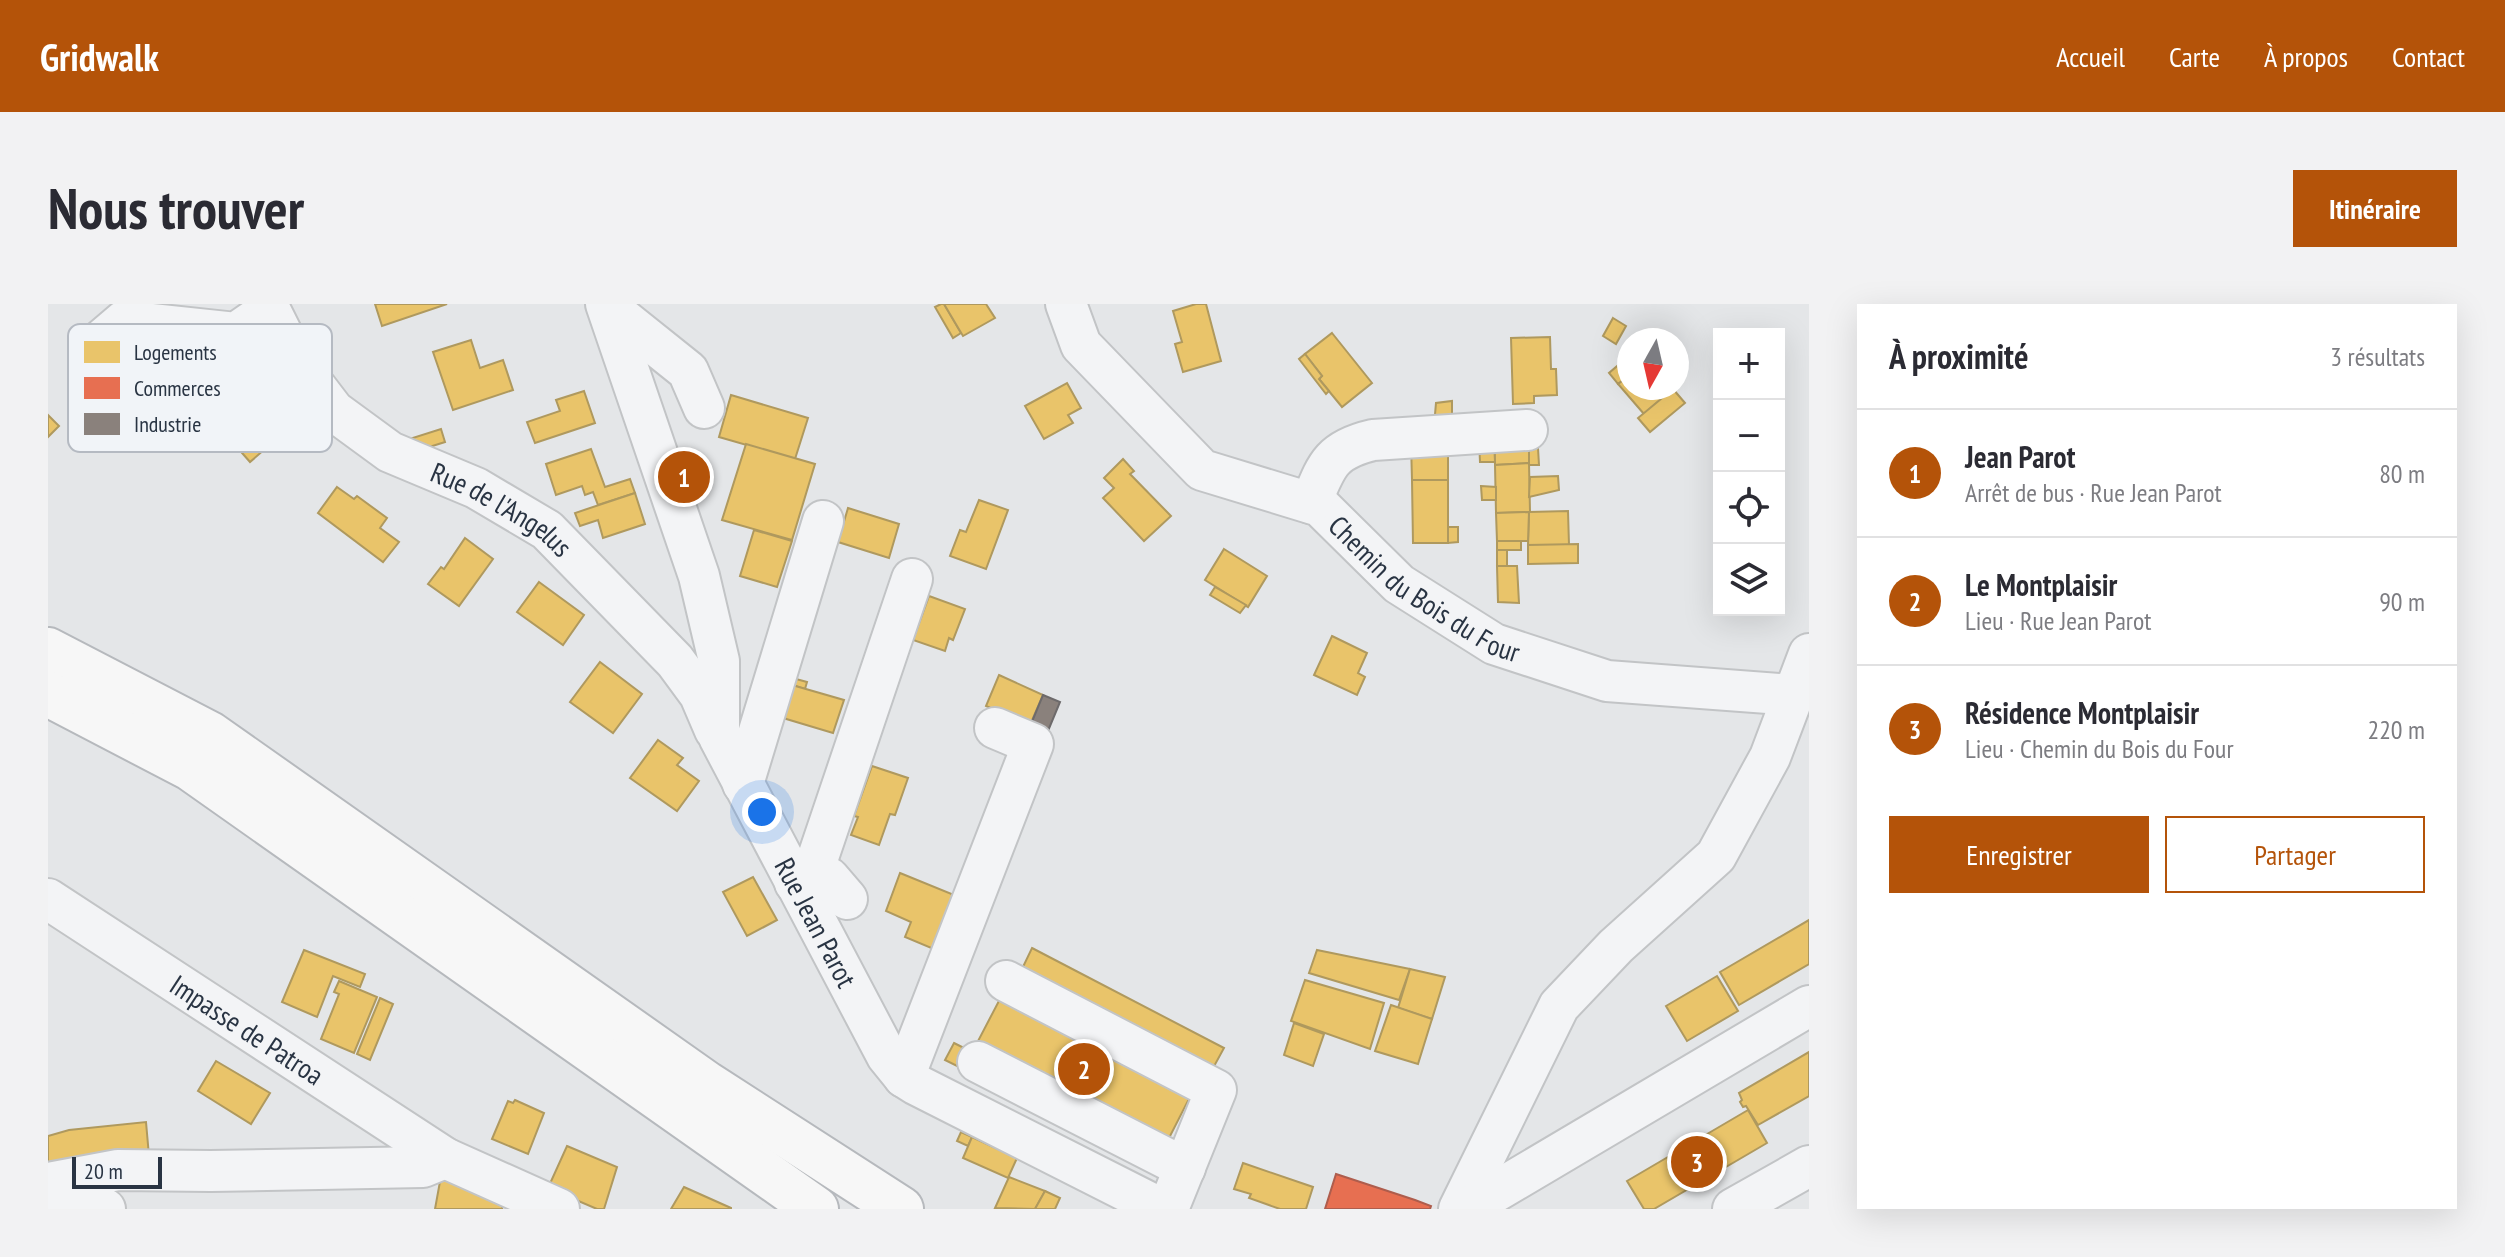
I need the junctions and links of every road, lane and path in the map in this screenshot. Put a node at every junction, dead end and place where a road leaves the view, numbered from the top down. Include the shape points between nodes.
1 (1066, 304) edge
2 (607, 306) edge
3 (268, 307) edge
4 (120, 324) edge
5 (152, 324) edge
6 (247, 324) edge
7 (332, 408) edge
8 (704, 408) dead end
9 (1527, 430) dead end
10 (1311, 503) junction
11 (823, 521) dead end
12 (912, 579) dead end
13 (48, 650) edge
14 (1809, 654) edge
15 (48, 694) edge
16 (1794, 695) junction
17 (995, 728) dead end
18 (719, 737) junction
19 (743, 784) junction
20 (803, 882) junction
21 (48, 899) edge
22 (847, 899) dead end
23 (1006, 981) dead end
24 (1809, 1006) edge
25 (978, 1062) dead end
26 (904, 1077) junction
27 (445, 1158) junction
28 (1809, 1166) edge
29 (1185, 1168) junction
30 (48, 1183) edge
31 (48, 1198) edge
32 (105, 1209) edge
33 (559, 1209) edge
34 (816, 1209) edge
35 (901, 1209) edge
36 (1162, 1209) edge
37 (1168, 1209) edge
38 (1459, 1209) edge
39 (1466, 1209) edge
40 (1733, 1209) edge

1 - 10 street via 1081,345 1202,470
2 - 8 street via 688,371
2 - 18 street, Rue Jean Parot via 699,576 719,661
3 - 6 street
4 - 5 street
7 - 18 street, Rue de l'Angelus via 390,452 476,488 547,530 675,661 700,695
9 - 10 street, Chemin du Bois du Four via 1352,445 1327,463
10 - 16 street, Chemin du Bois du Four via 1399,584 1494,644 1607,681
11 - 19 street
12 - 20 street
13 - 35 highway via 210,734 707,1084
14 - 16 street
15 - 34 highway via 190,768
16 - 38 street via 1770,757 1716,856 1616,946 1559,1006
17 - 26 street via 1033,744
18 - 19 street, Rue Jean Parot
19 - 20 street, Rue Jean Parot
20 - 22 street via 829,878
20 - 26 street, Rue Jean Parot via 887,1056
21 - 27 street, Impasse de Patroa
23 - 29 street via 1216,1090
24 - 39 street
25 - 29 street
26 - 36 street, Rue Jean Parot
27 - 30 street via 423,1167 118,1170
27 - 33 street, Impasse de Patroa
28 - 40 street
29 - 37 street
31 - 32 street

